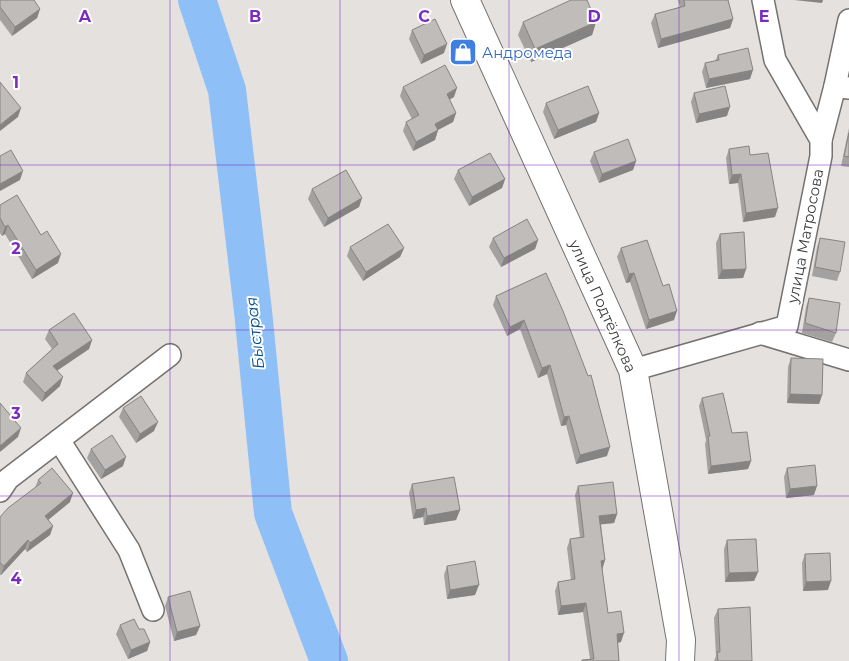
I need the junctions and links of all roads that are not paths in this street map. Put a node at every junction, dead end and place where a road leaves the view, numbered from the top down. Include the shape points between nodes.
1 (464, 0) edge
2 (763, 0) edge
3 (849, 20) edge
4 (842, 87) edge
5 (821, 140) junction
6 (760, 333) junction
7 (170, 355) dead end
8 (849, 360) edge
9 (633, 370) junction
10 (59, 440) junction
11 (3, 480) edge
12 (153, 610) dead end
13 (680, 661) edge

1 - 9 main road, улица Подтёлкова
2 - 5 street via 775,60
3 - 4 street
4 - 5 street
5 - 6 street, улица Матросова via 821,156 787,326
6 - 8 street
6 - 9 street, улица Матросова
7 - 10 street
9 - 13 main road, улица Подтёлкова via 681,640
10 - 11 street
10 - 12 street via 130,550

